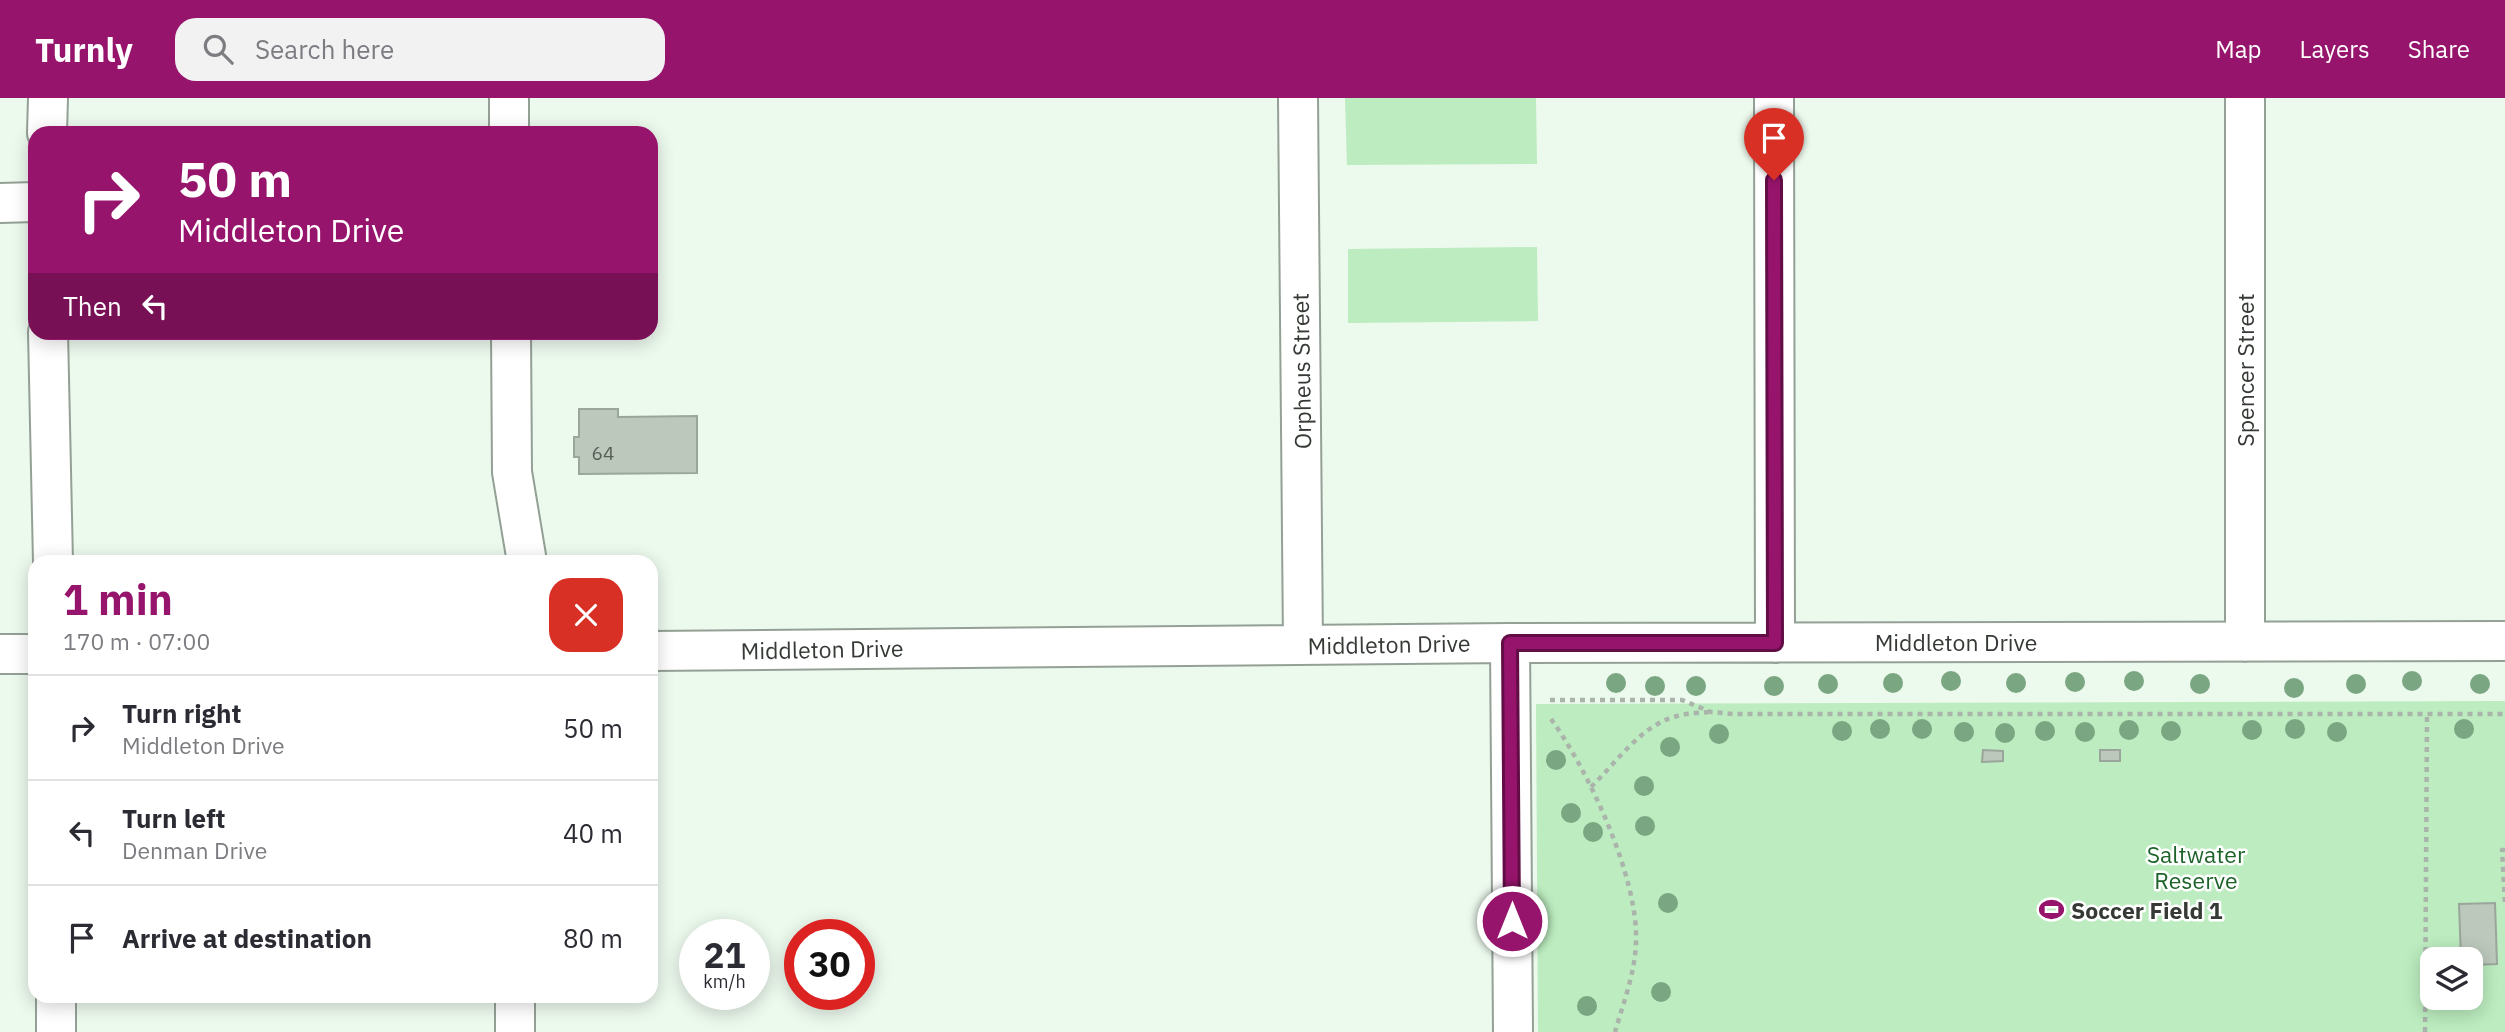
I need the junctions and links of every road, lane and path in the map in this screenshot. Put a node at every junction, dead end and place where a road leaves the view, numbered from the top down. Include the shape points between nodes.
1 (48, 98) edge
2 (509, 98) edge
3 (1298, 98) edge
4 (1774, 98) edge
5 (2245, 98) edge
6 (47, 126) edge
7 (509, 126) edge
8 (0, 202) edge
9 (28, 202) edge
10 (48, 340) edge
11 (511, 340) edge
12 (512, 472) junction
13 (53, 555) edge
14 (499, 555) edge
15 (526, 555) edge
16 (2505, 641) edge
17 (2245, 642) junction
18 (1510, 643) junction
19 (1775, 643) junction
20 (1303, 644) junction
21 (658, 651) edge
22 (0, 654) edge
23 (28, 654) edge
24 (1524, 700) junction
25 (1711, 712) junction
26 (2427, 714) junction
27 (2505, 714) edge
28 (1591, 787) junction
29 (2505, 850) edge
30 (2505, 903) edge
31 (56, 1003) edge
32 (515, 1003) edge
33 (56, 1032) edge
34 (516, 1032) edge
35 (1513, 1032) edge
36 (1615, 1032) edge
37 (2425, 1032) edge

1 - 6 street
2 - 7 street
3 - 20 street, Orpheus Street
4 - 19 street
5 - 17 street, Spencer Street
8 - 9 street
10 - 13 street
11 - 12 street
12 - 14 street
12 - 15 street
16 - 17 street, Middleton Drive
17 - 19 street, Middleton Drive
18 - 19 street, Middleton Drive
18 - 20 street, Middleton Drive
18 - 24 street
20 - 21 street, Middleton Drive
22 - 23 street
24 - 25 path via 1682,700
24 - 28 path via 1555,724
24 - 35 street
25 - 26 path
25 - 28 path via 1657,723
26 - 27 path
26 - 37 path
28 - 36 path via 1620,857 1636,930 1634,960
29 - 30 path
31 - 33 street
32 - 34 street

